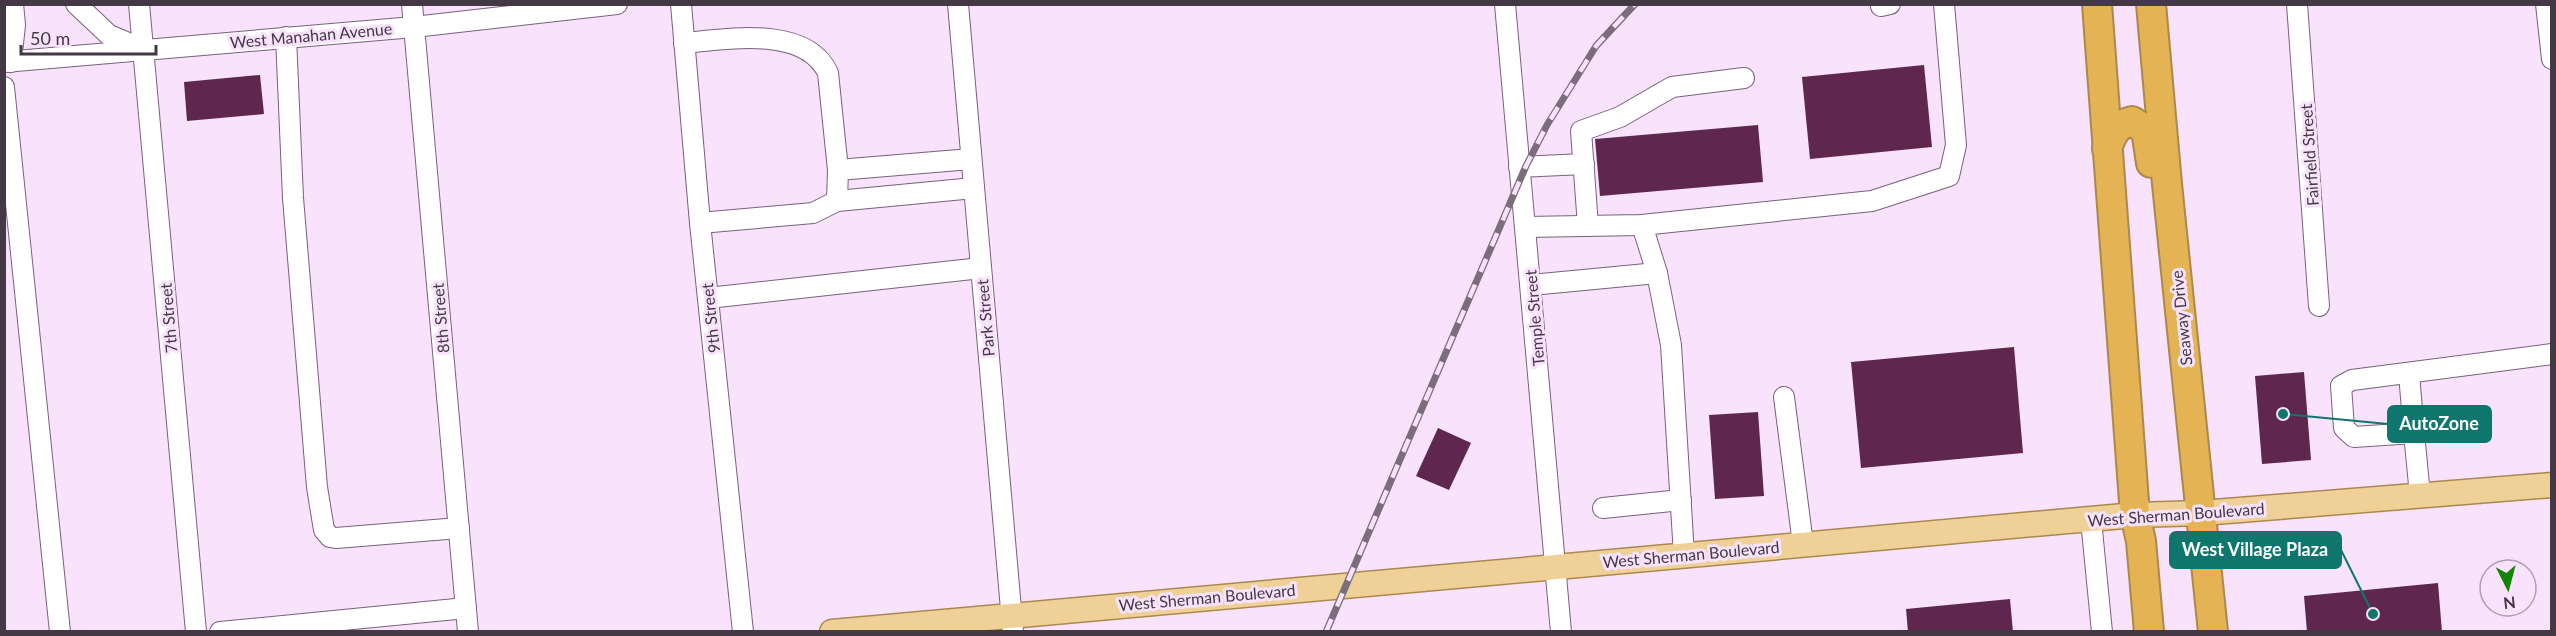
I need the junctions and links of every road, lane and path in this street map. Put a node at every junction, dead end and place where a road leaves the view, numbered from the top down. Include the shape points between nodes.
1 (14, 4) edge
2 (76, 4) edge
3 (139, 4) edge
4 (412, 4) edge
5 (617, 4) edge
6 (681, 4) edge
7 (958, 4) edge
8 (1505, 4) edge
9 (1944, 4) edge
10 (2097, 4) edge
11 (2151, 4) edge
12 (2297, 4) edge
13 (547, 8) edge
14 (2549, 16) edge
15 (414, 27) junction
16 (286, 37) junction
17 (684, 43) junction
18 (143, 49) junction
19 (2552, 59) edge
20 (8, 62) edge
21 (1744, 78) dead end
22 (4, 87) edge
23 (2107, 150) junction
24 (971, 159) junction
25 (1584, 164) junction
26 (1519, 167) junction
27 (838, 170) junction
28 (974, 188) junction
29 (837, 201) junction
30 (700, 223) junction
31 (1642, 225) junction
32 (1588, 226) junction
33 (1526, 227) junction
34 (981, 268) junction
35 (1657, 273) junction
36 (1531, 285) junction
37 (708, 298) junction
38 (2319, 306) dead end
39 (2552, 354) edge
40 (2409, 374) junction
41 (1784, 397) dead end
42 (2414, 433) junction
43 (2197, 468) junction
44 (2552, 485) edge
45 (2420, 495) junction
46 (1681, 500) junction
47 (1603, 508) dead end
48 (2202, 513) junction
49 (2091, 520) junction
50 (459, 528) junction
51 (2138, 528) junction
52 (1803, 544) junction
53 (1684, 555) junction
54 (1557, 566) junction
55 (466, 608) junction
56 (1012, 624) edge
57 (60, 632) edge
58 (196, 632) edge
59 (220, 632) edge
60 (468, 632) edge
61 (743, 632) edge
62 (832, 632) edge
63 (1561, 632) edge
64 (2102, 632) edge
65 (2149, 632) edge
66 (2163, 632) edge
67 (2213, 632) edge

1 - 20 street via 15,25
2 - 18 street via 109,35
3 - 18 street, 7th Street
4 - 15 street, 8th Street
5 - 13 street, West Manahan Avenue
6 - 17 street, 9th Street
7 - 24 street, Park Street
8 - 26 street, Temple Street
9 - 31 street via 1956,145 1949,176 1872,201
10 - 23 highway
11 - 43 highway, Seaway Drive
12 - 38 street, Fairfield Street
13 - 15 street, West Manahan Avenue
14 - 19 street
15 - 16 street, West Manahan Avenue
15 - 50 street, 8th Street
16 - 18 street, West Manahan Avenue
16 - 50 street via 293,198 324,530 336,538
17 - 27 street via 750,38 792,44 814,53 828,73
17 - 30 street, 9th Street
18 - 20 street, West Manahan Avenue
18 - 58 street, 7th Street
21 - 25 street via 1672,87 1620,117 1581,131
22 - 57 street
23 - 43 highway via 2120,123 2132,121 2146,130 2179,435
23 - 51 highway
24 - 27 street
24 - 28 street, Park Street
25 - 26 street
25 - 32 street
26 - 33 street, Temple Street
27 - 29 street
28 - 29 street
28 - 34 street, Park Street
29 - 30 street via 813,213
30 - 37 street, 9th Street
31 - 32 street
31 - 35 street
32 - 33 street
33 - 36 street, Temple Street
34 - 37 street
34 - 56 street, Park Street
35 - 36 street
35 - 46 street via 1671,345
36 - 54 street, Temple Street
37 - 61 street, 9th Street
39 - 40 street
40 - 42 street
40 - 42 street via 2352,380 2341,386 2343,418 2344,428 2354,437
41 - 52 street
42 - 45 street
43 - 48 highway, Seaway Drive
44 - 45 main road, West Sherman Boulevard
45 - 48 main road, West Sherman Boulevard
46 - 47 street
46 - 53 street
48 - 51 main road, West Sherman Boulevard
48 - 67 highway, Seaway Drive
49 - 51 main road, West Sherman Boulevard
49 - 52 main road, West Sherman Boulevard
49 - 64 street
50 - 55 street, 8th Street
51 - 65 highway
51 - 66 highway via 2159,582
52 - 53 main road, West Sherman Boulevard
53 - 54 main road, West Sherman Boulevard
54 - 56 main road, West Sherman Boulevard
54 - 63 street, Temple Street
55 - 59 street
55 - 60 street, 8th Street
56 - 62 main road, West Sherman Boulevard

